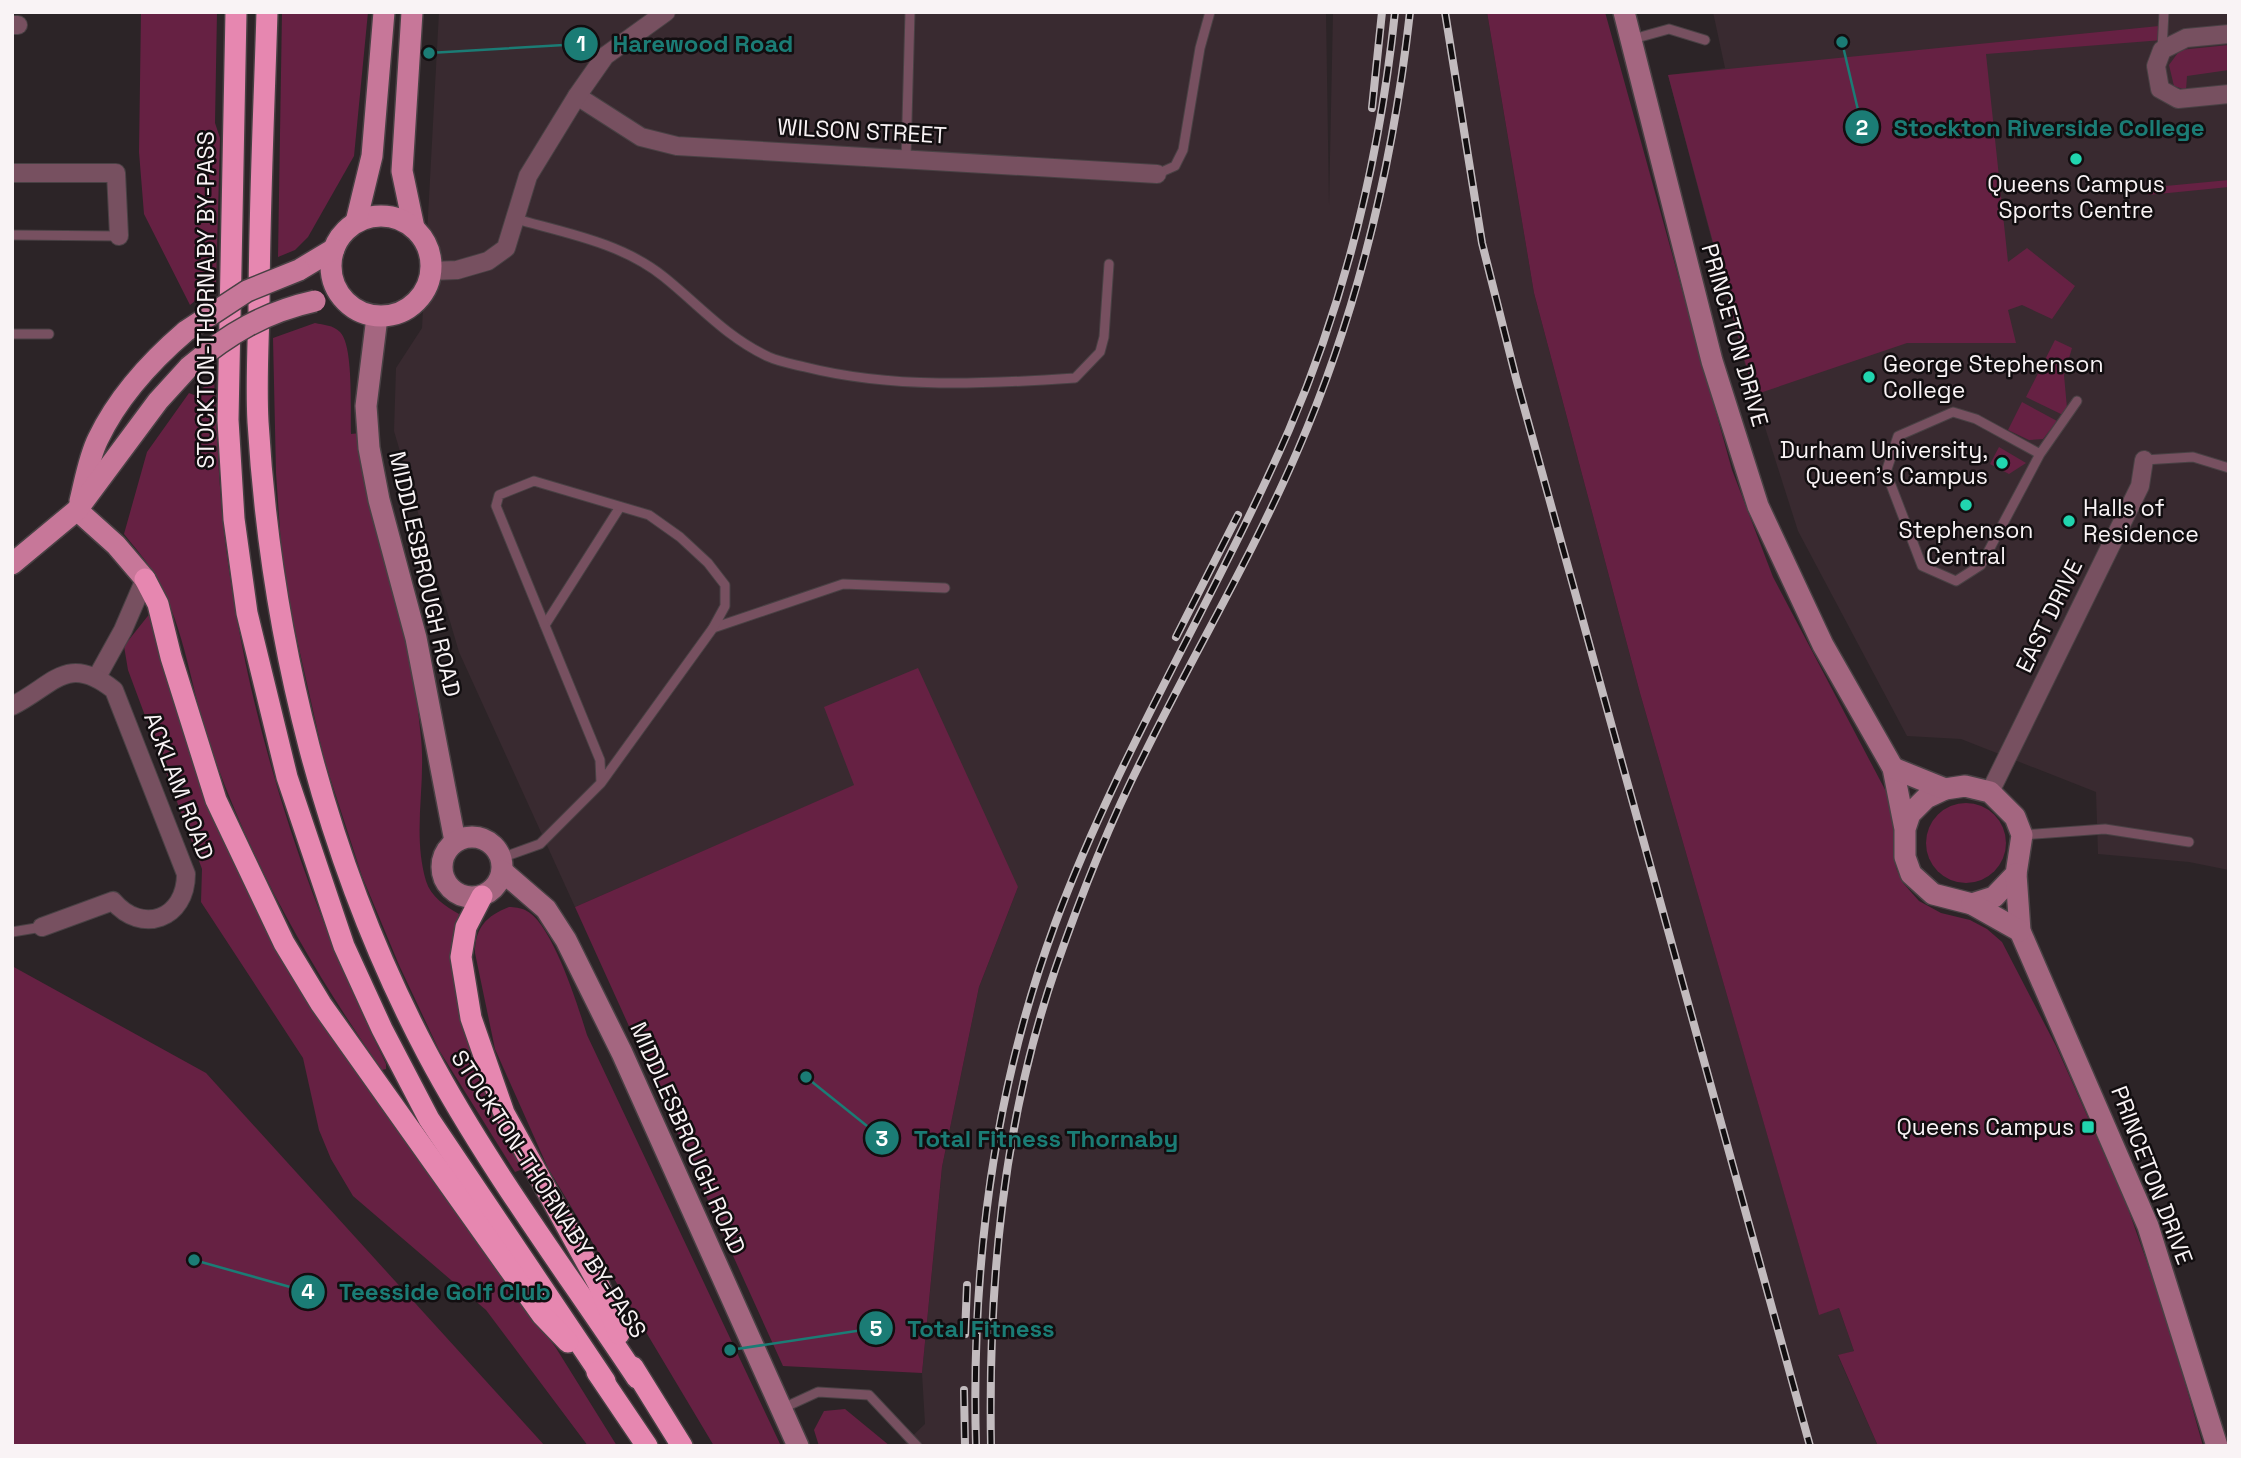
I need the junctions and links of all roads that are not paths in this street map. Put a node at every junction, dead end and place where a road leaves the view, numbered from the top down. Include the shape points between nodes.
1 (236, 12) edge
2 (267, 12) edge
3 (384, 12) edge
4 (412, 12) edge
5 (909, 12) edge
6 (1210, 12) edge
7 (1624, 12) edge
8 (2164, 12) edge
9 (659, 14) edge
10 (2229, 34) edge
11 (1631, 39) junction
12 (1705, 40) dead end
13 (2162, 50) junction
14 (2229, 94) edge
15 (578, 96) junction
16 (906, 157) junction
17 (12, 173) edge
18 (1157, 174) joint
19 (516, 219) junction
20 (356, 222) junction
21 (414, 228) junction
22 (12, 235) edge
23 (119, 236) joint
24 (334, 249) junction
25 (1109, 264) dead end
26 (431, 271) junction
27 (349, 306) junction
28 (377, 317) junction
29 (12, 334) edge
30 (48, 334) dead end
31 (2077, 401) dead end
32 (2040, 454) junction
33 (2144, 460) joint
34 (2229, 468) edge
35 (620, 506) junction
36 (78, 510) junction
37 (12, 564) edge
38 (145, 579) junction
39 (945, 588) dead end
40 (545, 625) junction
41 (713, 628) junction
42 (97, 677) junction
43 (12, 706) edge
44 (1893, 768) junction
45 (601, 783) junction
46 (1945, 789) junction
47 (1990, 792) junction
48 (1905, 829) junction
49 (2022, 835) junction
50 (456, 841) junction
51 (2189, 842) dead end
52 (501, 864) junction
53 (2017, 874) junction
54 (482, 896) junction
55 (1972, 904) junction
56 (42, 927) joint
57 (2020, 930) junction
58 (12, 932) edge
59 (637, 1378) junction
60 (605, 1381) junction
61 (781, 1409) junction
62 (647, 1446) edge
63 (682, 1446) edge
64 (798, 1446) edge
65 (918, 1446) edge
66 (2217, 1446) edge

1 - 60 highway, STOCKTON-THORNABY BY-PASS via 228,420 234,519 247,613 273,725 344,946 382,1029 436,1130
2 - 59 highway, STOCKTON-THORNABY BY-PASS via 258,417 277,605 319,778 386,967 427,1053 478,1139
3 - 20 main road via 372,156
4 - 21 main road via 401,171
5 - 16 lane
6 - 18 lane via 1183,150 1175,166
7 - 11 street, PRINCETON DRIVE
8 - 13 lane
9 - 15 street via 605,56
10 - 13 street via 2186,38
11 - 12 lane via 1668,29
11 - 44 street, PRINCETON DRIVE via 1712,361 1758,506 1823,645
13 - 14 street via 2156,66 2160,89 2178,99
15 - 16 street, WILSON STREET via 640,137 677,146
15 - 19 street via 528,176
16 - 18 street, WILSON STREET
17 - 23 street via 116,173
19 - 25 lane via 619,251 663,276 730,335 771,358 849,378 992,384 1075,378 1100,352
19 - 26 street via 506,248 488,261 457,270
20 - 21 main road via 386,216
20 - 24 main road
21 - 26 main road via 430,256
22 - 23 lane
24 - 27 main road via 332,280
24 - 36 main road, bridge via 299,270 247,291 160,353 97,440
26 - 28 main road via 419,300 392,316
27 - 28 main road
27 - 36 main road, bridge via 315,300 288,307 252,321 222,340 158,401
28 - 50 street, MIDDLESBROUGH ROAD via 366,406 369,448 416,638
29 - 30 lane
31 - 32 lane
32 - 32 lane via 1981,565 1956,581 1922,566 1886,472 1898,436 1953,412 1976,419
33 - 34 lane via 2193,457
33 - 47 street, EAST DRIVE via 2140,485
35 - 40 lane
35 - 40 lane via 534,481 499,495 496,506
35 - 41 lane via 649,515 708,563 724,585 725,606
36 - 37 main road
36 - 38 main road
38 - 42 street
38 - 60 highway via 158,604 216,800 284,943 321,1004 542,1315
39 - 41 lane via 843,584
40 - 45 lane via 600,760
41 - 45 lane
42 - 43 street via 60,674
42 - 56 street, ACKLAM ROAD via 114,691 121,706 186,874 186,891 179,905 154,919 124,914 113,901
44 - 46 street
44 - 48 street, PRINCETON DRIVE
45 - 52 lane via 540,844
46 - 47 street via 1965,786
46 - 48 street via 1926,798 1910,814
47 - 49 street via 2015,817
48 - 55 street via 1905,857 1921,886 1947,900
49 - 51 lane via 2105,829
49 - 53 street
50 - 52 street, MIDDLESBROUGH ROAD via 482,838 497,849
50 - 54 street via 443,856 442,876 453,892
52 - 54 street via 495,886
52 - 61 street, MIDDLESBROUGH ROAD via 546,909 566,940 626,1060
53 - 55 street via 1994,897
53 - 57 street, PRINCETON DRIVE
54 - 59 highway via 466,927 461,957 471,1018 504,1112 598,1283
55 - 57 street
56 - 58 lane
57 - 66 street, PRINCETON DRIVE via 2143,1216
59 - 63 highway
60 - 62 highway
61 - 64 street, MIDDLESBROUGH ROAD
61 - 65 lane via 818,1392 869,1395

